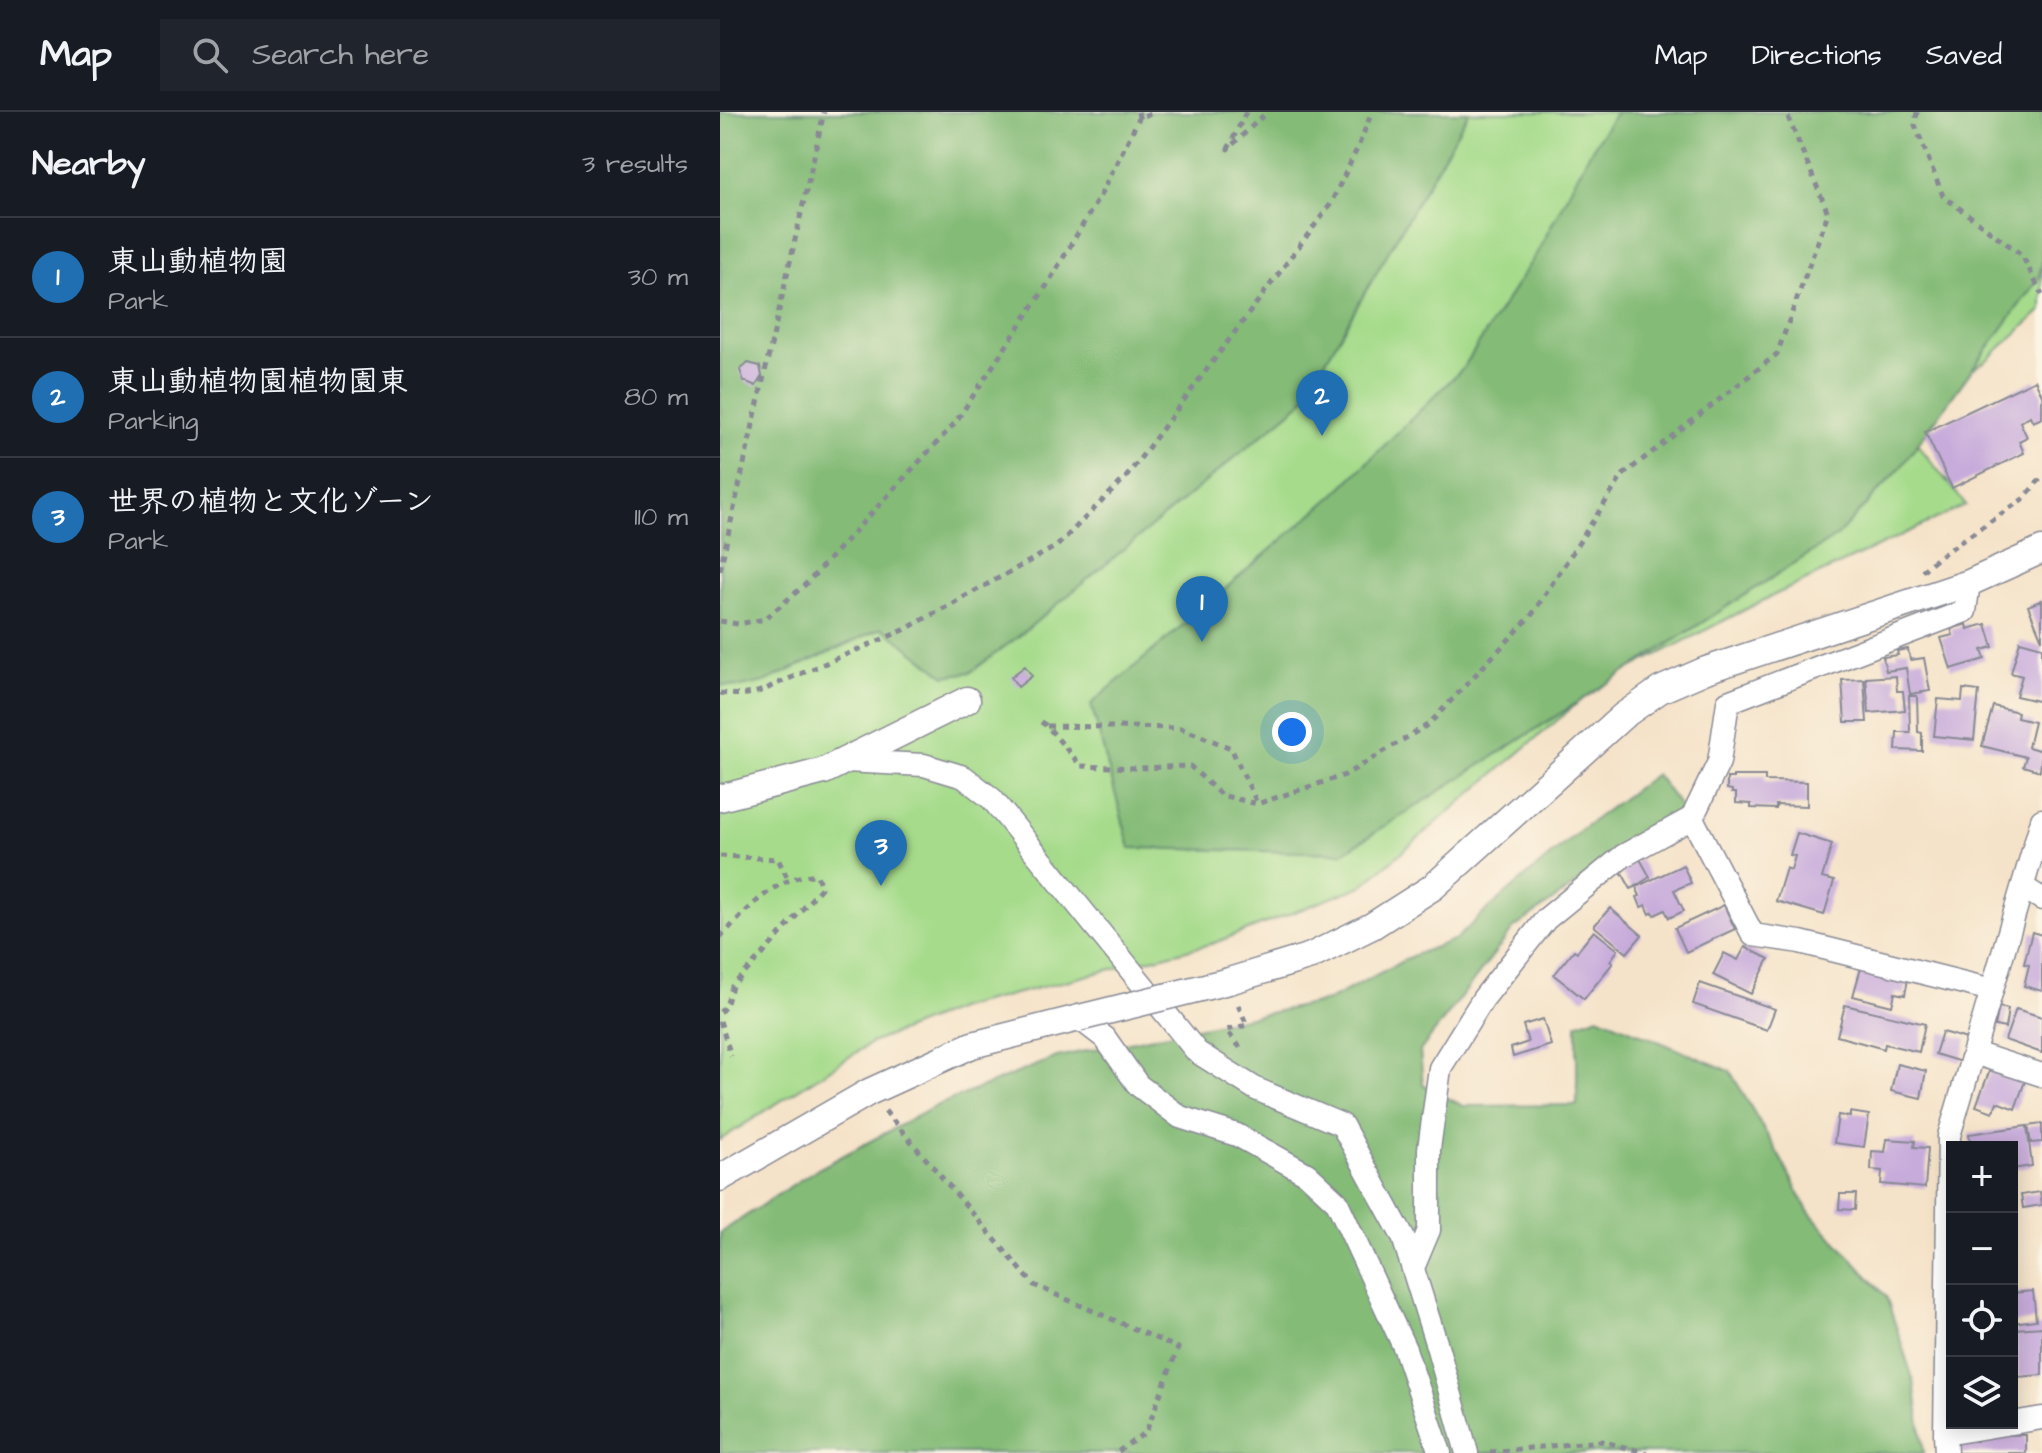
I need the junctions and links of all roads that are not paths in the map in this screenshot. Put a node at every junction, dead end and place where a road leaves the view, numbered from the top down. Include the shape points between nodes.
1 (2042, 550) edge
2 (1969, 583) junction
3 (967, 700) dead end
4 (845, 761) junction
5 (720, 798) edge
6 (1692, 818) junction
7 (2042, 820) edge
8 (2032, 893) edge
9 (1992, 990) junction
10 (1079, 1018) junction
11 (1974, 1053) junction
12 (2042, 1075) edge
13 (720, 1178) edge
14 (1413, 1268) junction
15 (2042, 1418) edge
16 (2018, 1422) edge
17 (1991, 1429) edge
18 (1945, 1443) edge
19 (1440, 1453) edge
20 (1467, 1453) edge

1 - 2 street
2 - 6 street via 1965,611 1728,702 1719,762
2 - 10 street, bridge via 1660,690 1623,716 1433,887 1311,956 1233,993
3 - 4 street
4 - 5 street
4 - 14 street via 924,765 964,777 992,799 1197,1052 1256,1089 1342,1125 1403,1237
6 - 9 street via 1753,935
6 - 14 street via 1623,856 1546,919 1483,999 1440,1068 1429,1149 1429,1230
7 - 8 street
8 - 9 street
9 - 11 street
10 - 13 street via 972,1045 869,1092
10 - 19 street via 1105,1038 1138,1085 1180,1117 1237,1135 1307,1174 1337,1202 1405,1349
11 - 12 street
11 - 18 street via 1949,1136
14 - 20 street
15 - 16 street
17 - 18 street

